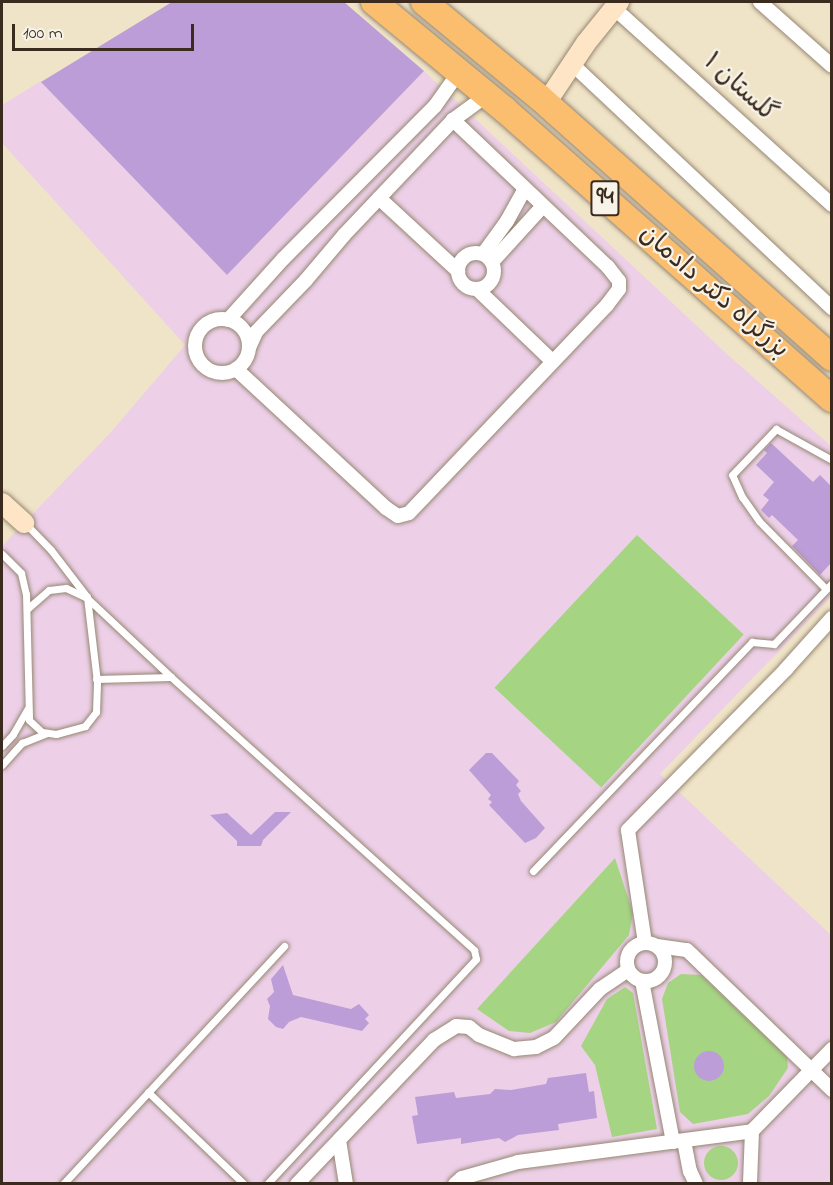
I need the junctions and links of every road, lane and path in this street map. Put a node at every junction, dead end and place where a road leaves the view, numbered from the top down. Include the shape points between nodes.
1 (374, 2) edge
2 (424, 2) edge
3 (760, 2) edge
4 (616, 5) edge
5 (573, 64) junction
6 (831, 66) edge
7 (459, 72) junction
8 (487, 95) junction
9 (546, 103) junction
10 (453, 120) junction
11 (525, 189) junction
12 (379, 198) junction
13 (831, 205) edge
14 (542, 207) junction
15 (488, 258) junction
16 (458, 270) junction
17 (477, 289) junction
18 (831, 308) edge
19 (228, 320) junction
20 (808, 336) junction
21 (249, 348) junction
22 (831, 358) edge
23 (787, 359) junction
24 (553, 362) junction
25 (236, 369) junction
26 (831, 399) edge
27 (831, 460) edge
28 (2, 503) edge
29 (24, 523) joint
30 (2, 554) edge
31 (829, 586) edge
32 (87, 598) junction
33 (27, 609) junction
34 (831, 618) edge
35 (171, 677) junction
36 (96, 679) junction
37 (29, 705) junction
38 (48, 733) junction
39 (2, 746) edge
40 (2, 765) edge
41 (533, 871) dead end
42 (651, 945) junction
43 (284, 946) dead end
44 (628, 970) junction
45 (642, 981) junction
46 (831, 1049) edge
47 (811, 1070) junction
48 (831, 1090) edge
49 (148, 1092) junction
50 (752, 1131) junction
51 (339, 1140) junction
52 (678, 1141) junction
53 (63, 1184) edge
54 (244, 1184) edge
55 (267, 1184) edge
56 (297, 1184) edge
57 (346, 1184) edge
58 (455, 1184) edge
59 (696, 1184) edge
60 (750, 1184) edge

1 - 7 highway, بزرگراه دکتر دادمان / 94
2 - 9 highway, بزرگراه دکتر دادمان / 94
3 - 6 street
4 - 5 street
4 - 13 street, گلستان ۱
5 - 9 street
5 - 18 street
7 - 8 highway, بزرگراه دکتر دادمان / 94
7 - 19 street via 435,106
8 - 10 street
8 - 23 highway, بزرگراه دکتر دادمان / 94
9 - 20 highway, بزرگراه دکتر دادمان / 94
10 - 11 street
10 - 12 street
11 - 14 street
11 - 15 street
12 - 16 street
12 - 21 street via 256,332
14 - 15 street
14 - 24 street via 608,267 619,281 620,290
15 - 16 street via 466,256
15 - 17 street via 494,274 492,280
16 - 17 street via 465,286
17 - 24 street
19 - 21 street via 243,330
19 - 25 street via 219,319 203,327 195,352 211,371 228,373
20 - 22 highway, بزرگراه دکتر دادمان / 94
20 - 23 highway
21 - 25 street
23 - 26 highway, بزرگراه دکتر دادمان / 94
24 - 25 street via 409,513 398,516
27 - 31 lane via 776,429 732,475 742,498 759,521
28 - 29 street
29 - 32 lane via 51,550
30 - 33 lane via 21,573
31 - 41 lane via 774,644 752,642
32 - 33 lane via 66,588 49,590
32 - 35 lane
32 - 36 lane
33 - 37 lane
34 - 42 street via 628,830
35 - 36 lane
35 - 55 lane via 474,950 476,959
36 - 38 lane via 96,712 85,726
37 - 38 lane via 30,720
37 - 39 lane
38 - 40 lane via 22,742
42 - 44 street via 630,952
42 - 45 street via 665,957 664,970 655,979
42 - 47 street via 687,950
43 - 49 lane
44 - 45 street
44 - 51 street via 600,989 554,1038 536,1047 514,1049 469,1027 456,1026 434,1040
45 - 52 street
46 - 47 street
47 - 48 street
47 - 50 street
49 - 53 lane
49 - 54 lane
50 - 52 street
50 - 60 street
51 - 56 street
51 - 57 street
52 - 58 street via 518,1162 462,1178
52 - 59 street

